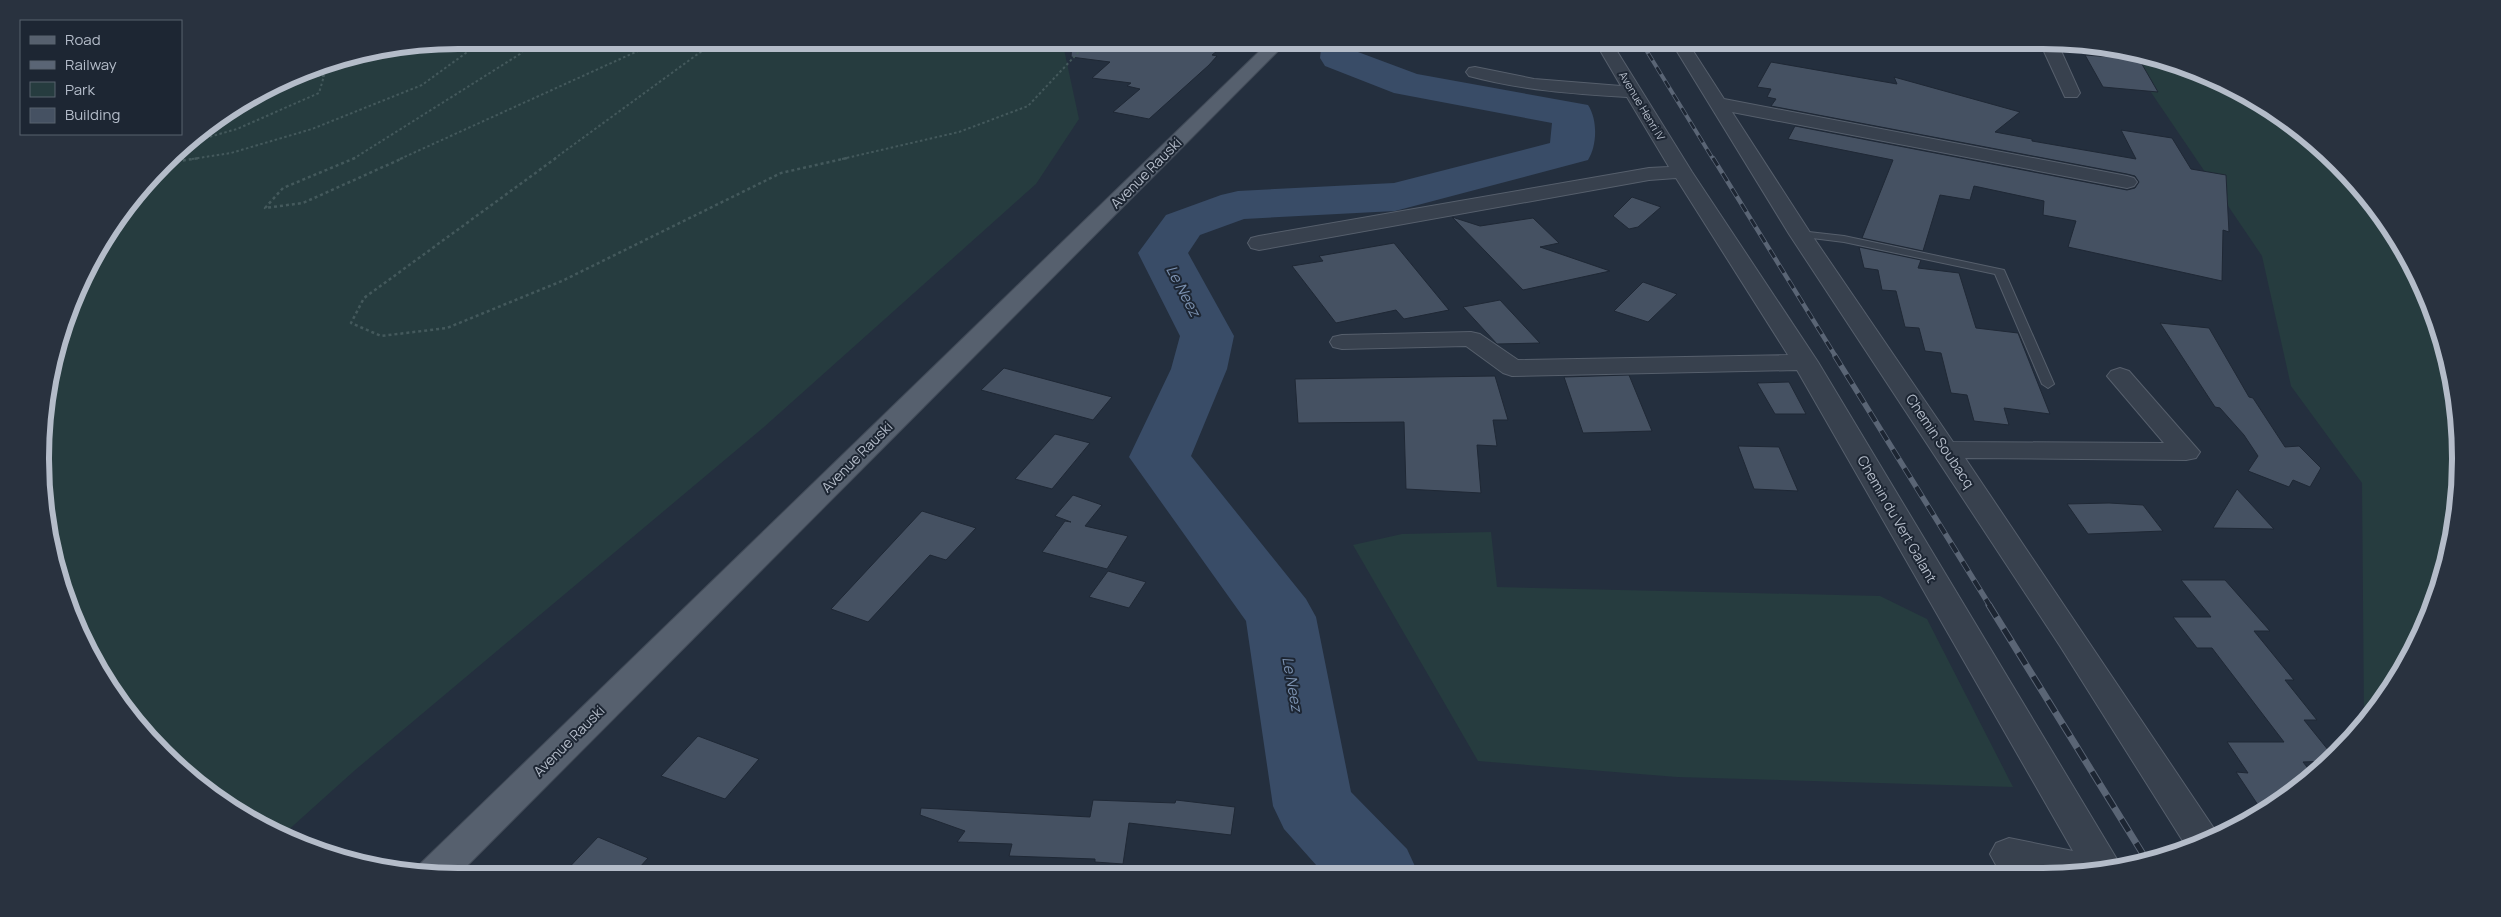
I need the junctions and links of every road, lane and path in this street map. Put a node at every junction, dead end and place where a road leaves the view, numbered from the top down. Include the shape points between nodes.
1 (474, 49) edge
2 (524, 49) edge
3 (642, 49) edge
4 (705, 49) edge
5 (1082, 49) edge
6 (1272, 49) edge
7 (1608, 49) edge
8 (1684, 49) edge
9 (2051, 49) edge
10 (1475, 72) dead end
11 (314, 75) edge
12 (1634, 92) junction
13 (2071, 93) dead end
14 (1717, 103) junction
15 (202, 139) edge
16 (177, 161) edge
17 (1682, 172) junction
18 (2127, 182) dead end
19 (1800, 234) junction
20 (1259, 243) dead end
21 (1342, 342) dead end
22 (1805, 362) junction
23 (2120, 376) dead end
24 (2048, 384) dead end
25 (1947, 450) junction
26 (2200, 836) edge
27 (2009, 854) dead end
28 (2100, 864) edge
29 (441, 867) edge
30 (2070, 867) edge

1 - 16 path via 422,85 312,128 231,153
2 - 3 path via 350,161 283,188 265,208 303,203
4 - 5 path via 364,298 351,323 381,336 447,328 562,281 782,174 959,132 1028,106
6 - 29 main road, Avenue Rauski
7 - 12 street, Avenue Henri IV
8 - 14 street, Chemin Soubacq
9 - 13 street
10 - 12 street via 1591,90
11 - 15 path via 324,76 319,93 237,128
12 - 17 street, Avenue Henri IV
14 - 18 street
14 - 19 street, Chemin Soubacq
17 - 20 street via 1649,174
17 - 22 street, Chemin du Vert Galant
19 - 24 lane via 1844,239 2000,272
19 - 25 street, Chemin Soubacq
21 - 22 street via 1471,340 1512,368
22 - 28 street, Chemin du Vert Galant
23 - 25 street via 2186,452
25 - 26 street, Chemin Soubacq
27 - 30 street

